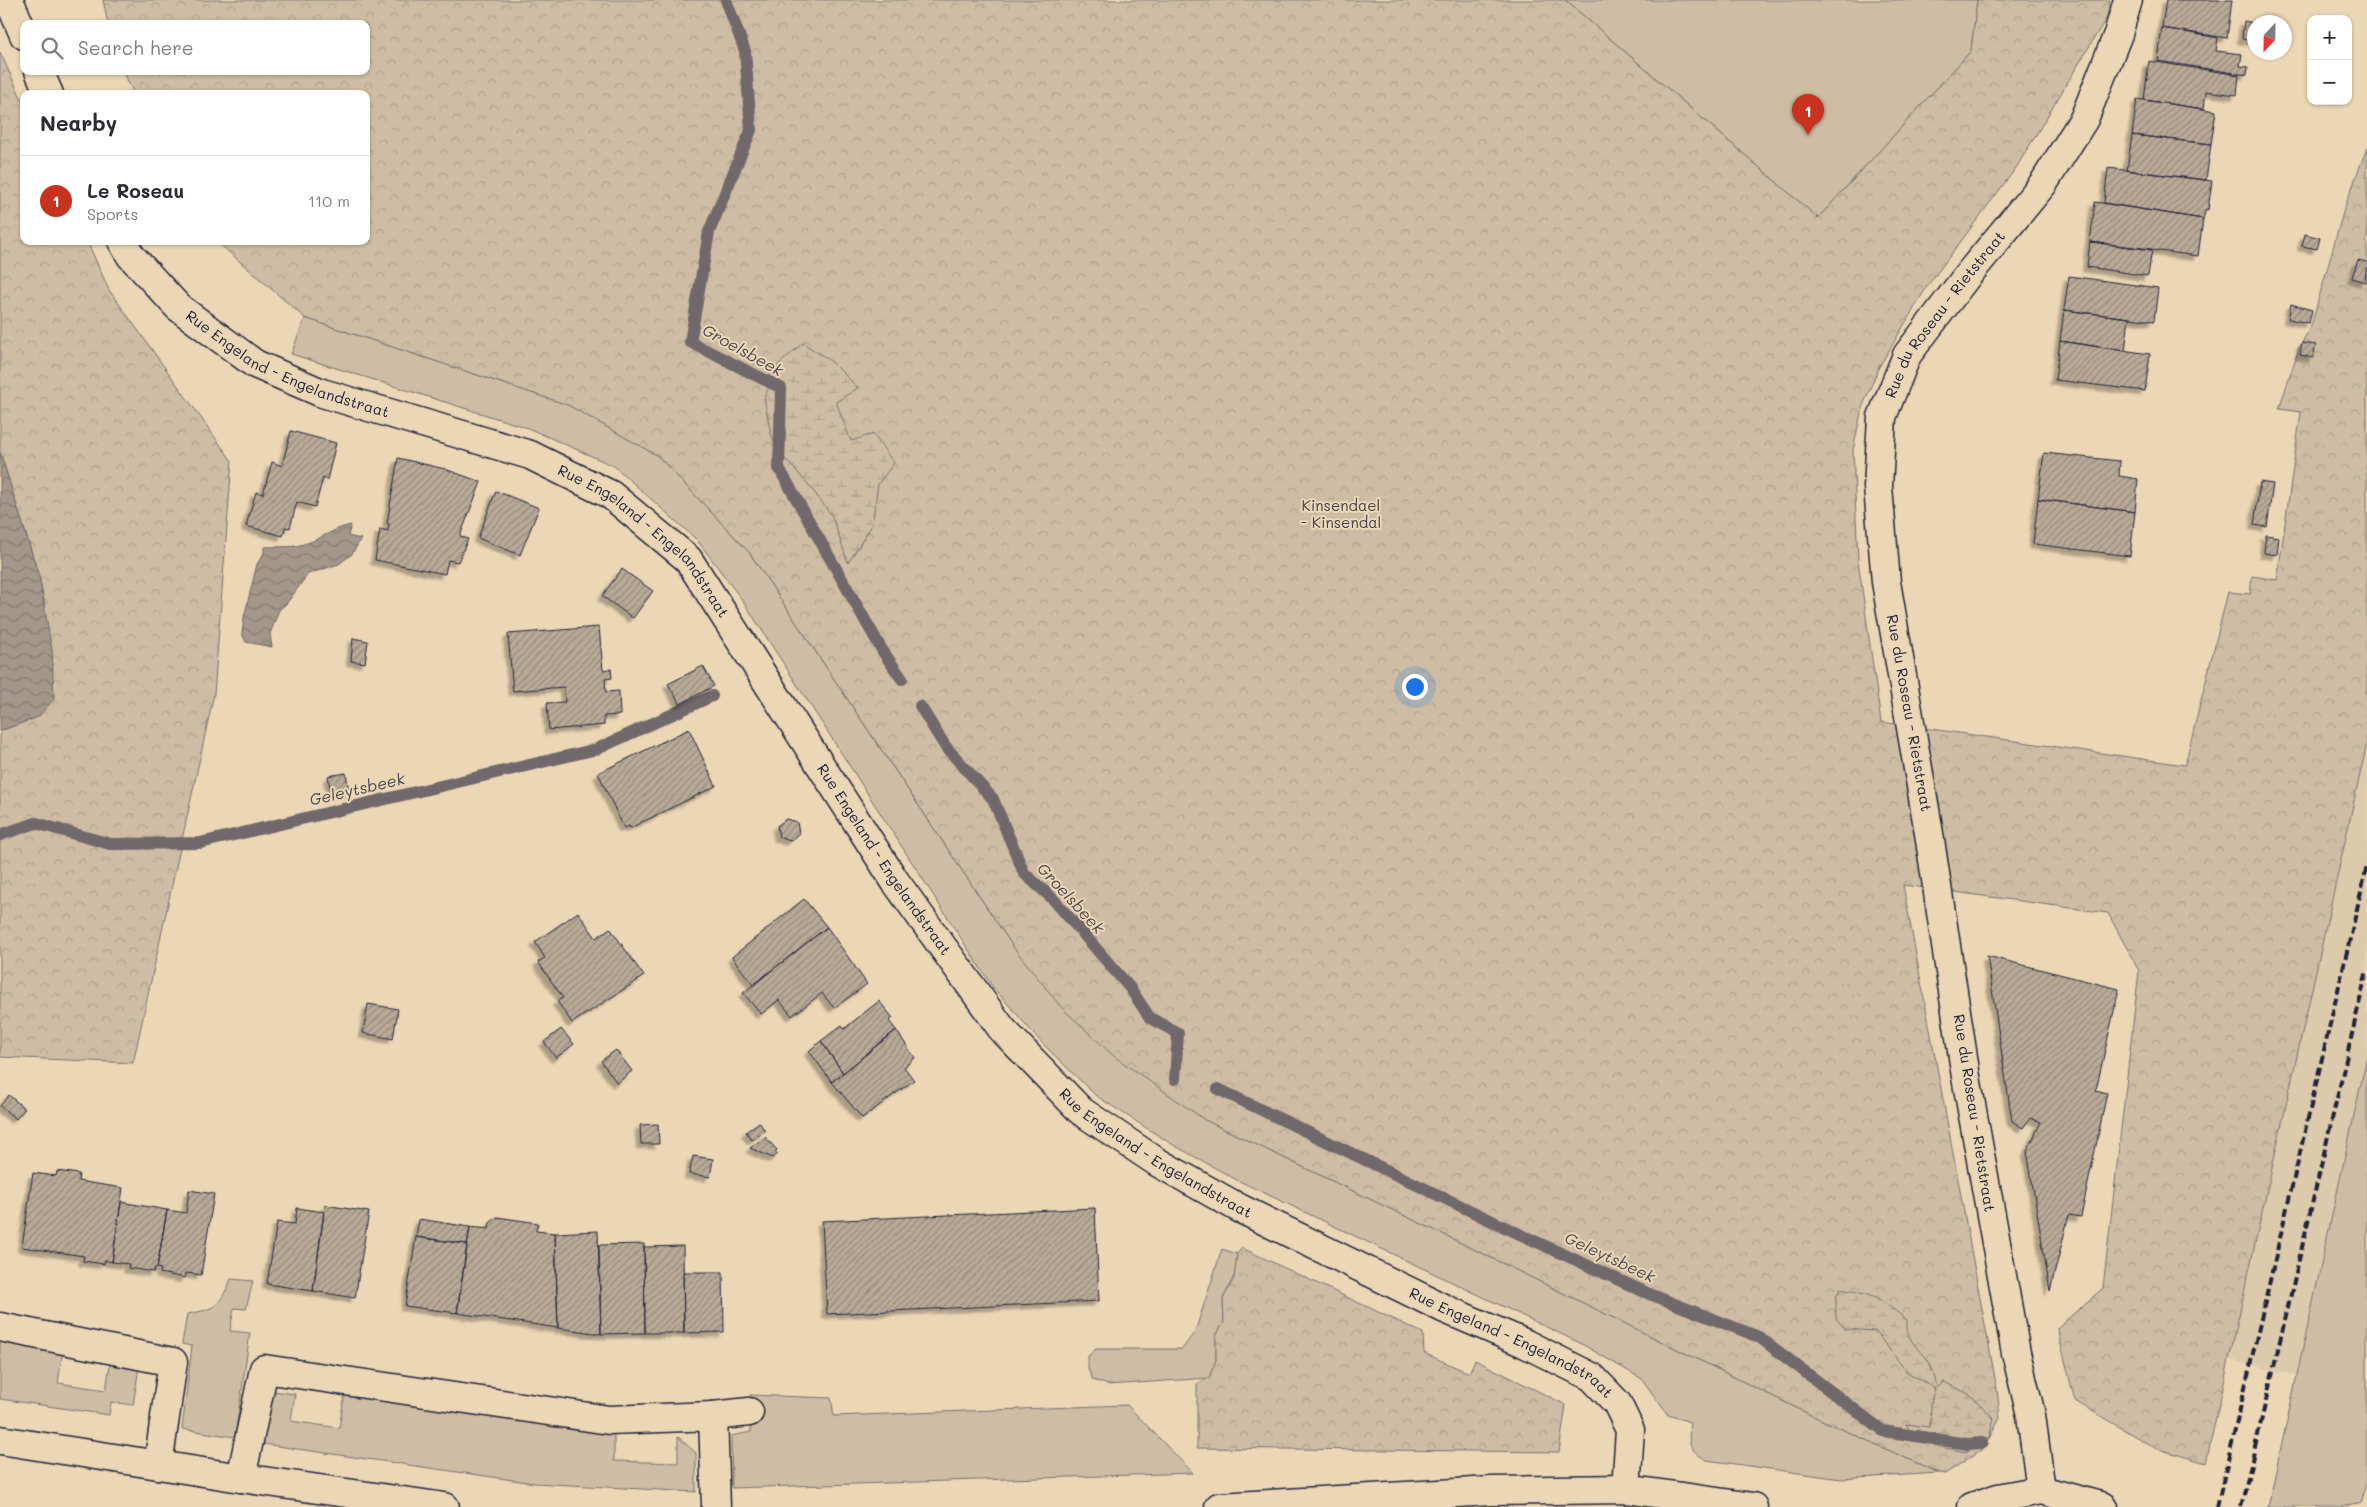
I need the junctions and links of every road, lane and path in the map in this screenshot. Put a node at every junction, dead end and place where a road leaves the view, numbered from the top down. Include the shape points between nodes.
1 (9, 0) edge
2 (2128, 0) edge
3 (20, 26) edge
4 (41, 75) edge
5 (46, 90) edge
6 (124, 245) edge
7 (0, 1327) edge
8 (749, 1412) dead end
9 (713, 1416) junction
10 (0, 1440) edge
11 (158, 1465) junction
12 (241, 1478) junction
13 (1626, 1489) junction
14 (2041, 1490) junction
15 (1579, 1498) edge
16 (445, 1507) edge
17 (716, 1507) edge
18 (1219, 1507) edge
19 (1753, 1507) edge
20 (1972, 1507) edge
21 (2104, 1507) edge

1 - 3 street
2 - 14 street, Rue du Roseau - Rietstraat via 2084,119 2043,184 1907,355 1882,417 1878,487 1886,582 1927,817 1966,1077 2016,1354 2031,1415
4 - 5 street
6 - 13 street, Rue Engeland - Engelandstraat via 130,256 178,307 255,364 322,393 530,455 611,495 688,559 895,880 1002,1029 1082,1112 1158,1162 1239,1208 1592,1377 1616,1403 1630,1430
7 - 11 street via 173,1362
8 - 9 street
9 - 12 street via 609,1420 264,1369
9 - 17 street
10 - 11 street
11 - 12 street
12 - 16 street
13 - 15 street
13 - 19 street
14 - 20 street via 1998,1498
14 - 21 street
15 - 18 street via 1491,1490

